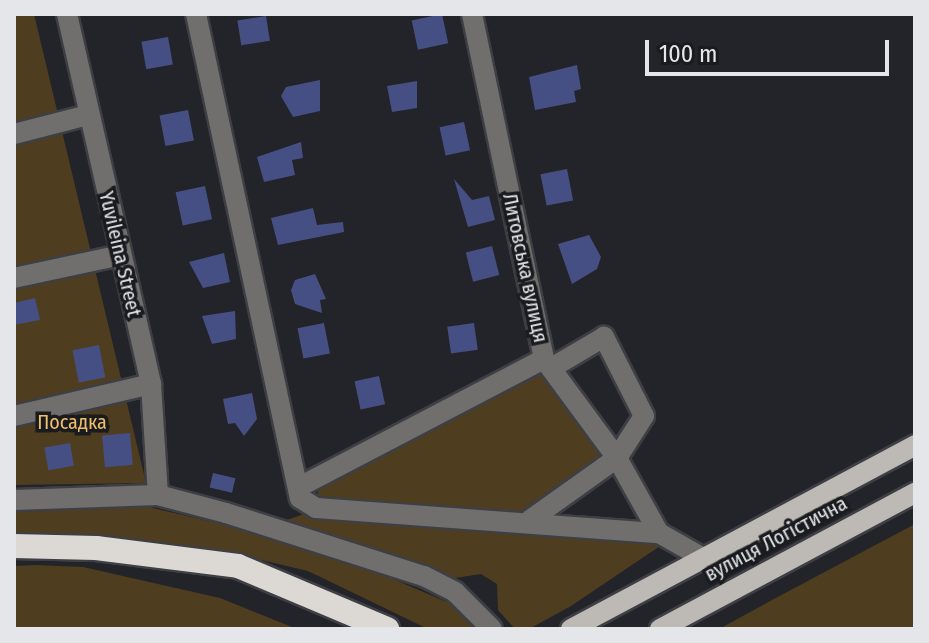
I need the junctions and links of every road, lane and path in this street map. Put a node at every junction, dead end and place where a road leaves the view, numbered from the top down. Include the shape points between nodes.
1 (67, 14) edge
2 (196, 14) edge
3 (472, 14) edge
4 (88, 115) junction
5 (14, 134) edge
6 (121, 255) junction
7 (14, 278) edge
8 (548, 363) junction
9 (151, 384) junction
10 (14, 416) edge
11 (915, 445) edge
12 (617, 458) junction
13 (299, 487) junction
14 (915, 493) edge
15 (158, 495) junction
16 (14, 500) edge
17 (530, 520) junction
18 (659, 533) junction
19 (14, 546) edge
20 (705, 559) junction
21 (387, 629) edge
22 (492, 629) edge
23 (571, 629) edge
24 (660, 629) edge

1 - 4 street, Yuvileina Street
2 - 13 street
3 - 8 street, Литовська вулиця
4 - 5 street
4 - 6 street, Yuvileina Street
6 - 7 street
6 - 9 street, Yuvileina Street
8 - 12 street, Литовська вулиця
8 - 12 street via 604,337 644,416
8 - 13 street
9 - 10 street
9 - 15 street, Yuvileina Street
11 - 20 main road
12 - 17 street
12 - 18 street, Литовська вулиця
13 - 17 street via 300,498 316,508
14 - 24 main road, вулиця Логістична
15 - 16 street
15 - 22 street via 325,540 424,576 455,592
17 - 18 street
18 - 20 street
19 - 21 highway via 96,548 238,566
20 - 23 main road

